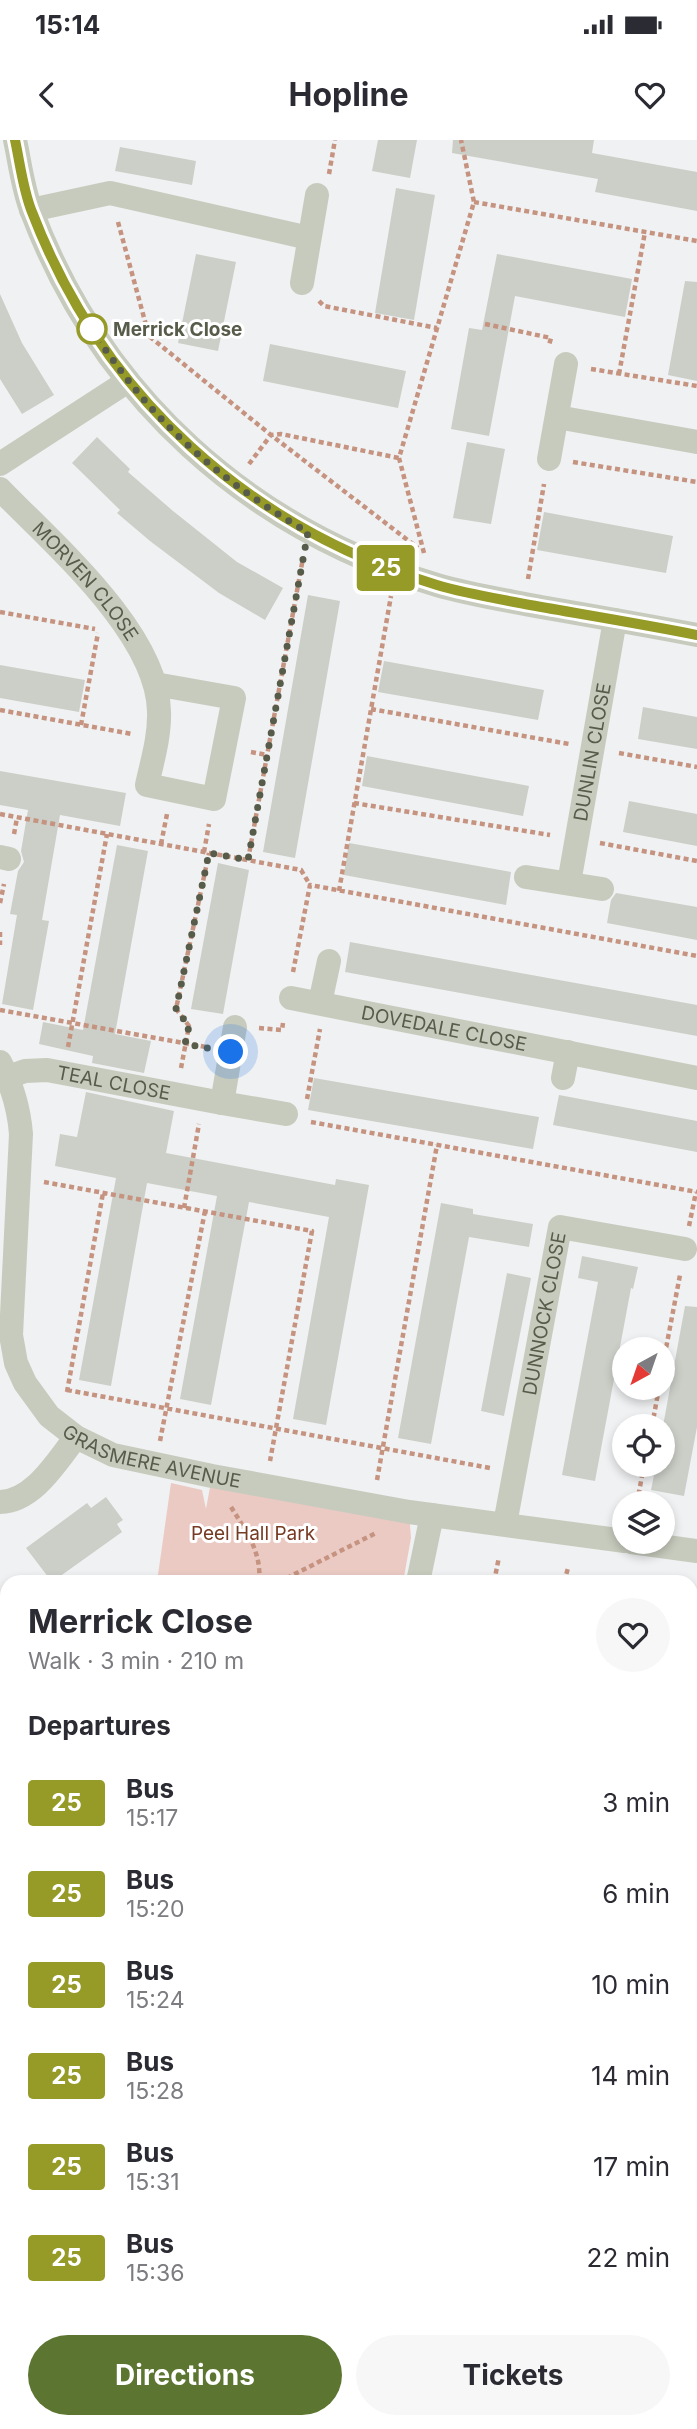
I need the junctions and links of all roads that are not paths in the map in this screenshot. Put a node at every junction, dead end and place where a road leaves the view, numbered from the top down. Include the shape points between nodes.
1 (15, 140) edge
2 (317, 195) dead end
3 (31, 211) junction
4 (309, 238) junction
5 (302, 283) road end
6 (566, 364) dead end
7 (128, 382) junction
8 (557, 417) junction
9 (697, 442) edge
10 (549, 458) road end
11 (0, 464) edge
12 (0, 489) edge
13 (615, 620) junction
14 (697, 635) edge
15 (155, 684) junction
16 (526, 877) dead end
17 (569, 883) junction
18 (602, 889) dead end
19 (329, 961) dead end
20 (291, 998) dead end
21 (320, 1003) junction
22 (235, 1027) dead end
23 (568, 1052) junction
24 (4, 1069) edge
25 (564, 1078) dead end
26 (697, 1078) edge
27 (213, 1101) junction
28 (286, 1114) dead end
29 (685, 1249) dead end
30 (8, 1367) edge
31 (68, 1432) junction
32 (0, 1502) edge
33 (420, 1514) junction
34 (505, 1524) junction
35 (612, 1539) edge
36 (675, 1548) edge
37 (697, 1551) edge
38 (418, 1575) edge

1 - 3 street
2 - 4 street
3 - 4 street via 110,193
3 - 7 street via 92,329
4 - 5 street
6 - 8 street
7 - 11 street
7 - 13 street via 204,460 270,511 373,564 439,586
8 - 9 street
8 - 10 street
12 - 15 street, MORVEN CLOSE via 105,597
13 - 14 street
13 - 17 street, DUNLIN CLOSE
15 - 15 street, MORVEN CLOSE via 234,698 214,799 148,785 159,711
16 - 17 street
17 - 18 street
19 - 21 street
20 - 21 street, DOVEDALE CLOSE
21 - 23 street, DOVEDALE CLOSE
22 - 27 street
23 - 25 street
23 - 26 street, DOVEDALE CLOSE
24 - 27 street, TEAL CLOSE via 38,1069
24 - 30 street, GRASMERE AVENUE via 21,1134
27 - 28 street, TEAL CLOSE
29 - 34 street, DUNNOCK CLOSE via 560,1227
30 - 31 street, GRASMERE AVENUE
31 - 32 street via 35,1486 21,1497
31 - 33 street, GRASMERE AVENUE via 113,1455
33 - 34 street, GRASMERE AVENUE
33 - 38 street
34 - 35 street, GRASMERE AVENUE
36 - 37 street

